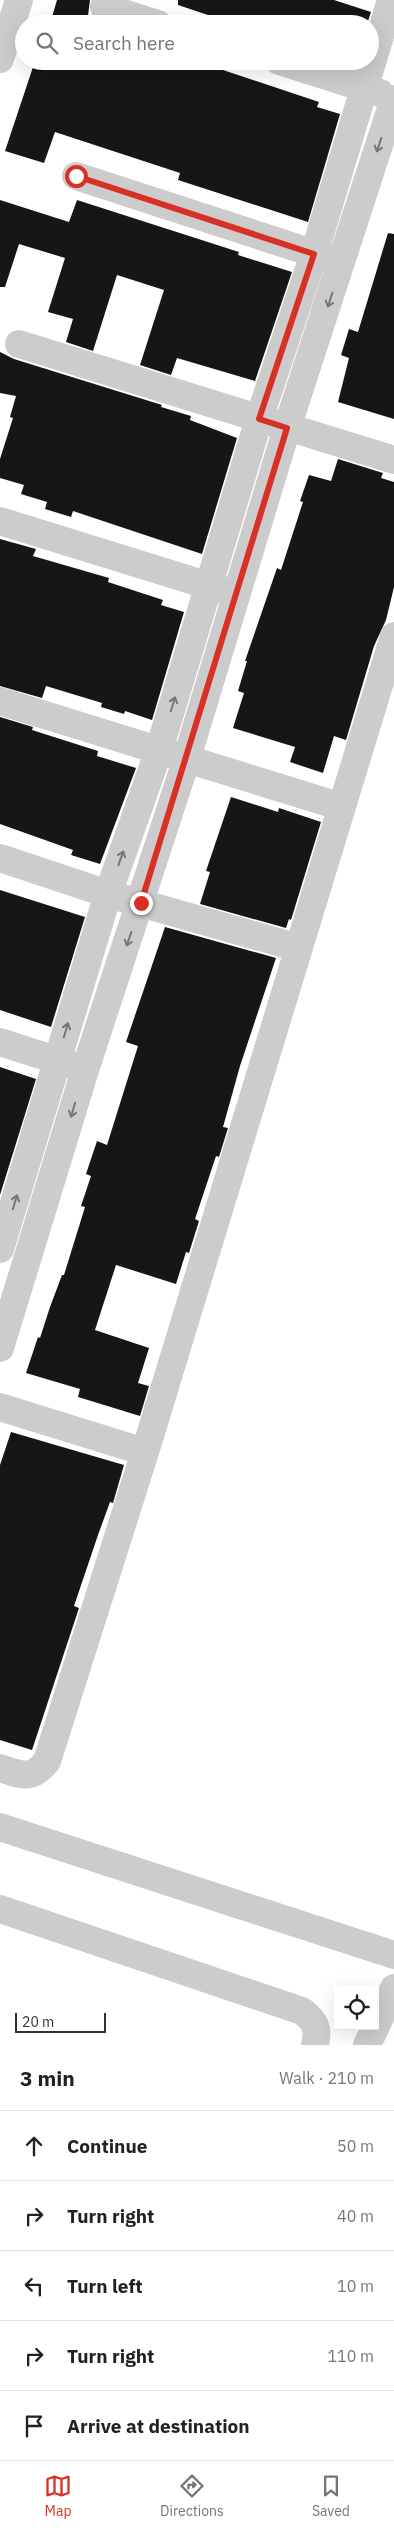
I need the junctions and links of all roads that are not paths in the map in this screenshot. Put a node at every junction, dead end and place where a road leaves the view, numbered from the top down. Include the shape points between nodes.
1 (19, 0) edge
2 (391, 0) edge
3 (104, 7) dead end
4 (129, 15) edge
5 (379, 39) edge
6 (0, 59) edge
7 (308, 70) edge
8 (369, 70) edge
9 (364, 87) junction
10 (394, 98) edge
11 (76, 176) dead end
12 (314, 254) junction
13 (342, 263) junction
14 (19, 344) dead end
15 (259, 419) junction
16 (287, 428) junction
17 (394, 460) edge
18 (0, 521) edge
19 (208, 585) junction
20 (237, 594) junction
21 (394, 636) edge
22 (0, 701) edge
23 (159, 750) junction
24 (187, 758) junction
25 (342, 807) junction
26 (0, 858) edge
27 (108, 894) junction
28 (141, 903) junction
29 (299, 948) junction
30 (0, 1042) edge
31 (56, 1061) junction
32 (85, 1070) junction
33 (2, 1234) edge
34 (35, 1237) junction
35 (0, 1348) edge
36 (0, 1407) edge
37 (145, 1452) junction
38 (0, 1768) edge
39 (0, 1827) edge
40 (0, 1909) edge
41 (394, 1955) edge
42 (392, 1993) edge
43 (315, 2045) edge
44 (367, 2045) edge

1 - 6 street
2 - 5 street
3 - 4 street
7 - 9 street
8 - 9 street
9 - 10 street
9 - 12 street
10 -> 13 street
11 - 12 street
12 - 13 street
12 - 15 street
13 -> 16 street
14 - 15 street
15 - 16 street
15 - 19 street
16 - 17 street
16 - 20 street
18 - 19 street
19 - 20 street
23 -> 19 street
20 - 24 street
21 - 25 street
22 - 23 street
23 - 24 street
27 -> 23 street
24 - 25 street
24 - 28 street
25 - 29 street
26 - 27 street
27 - 28 street
31 -> 27 street
28 - 29 street
28 -> 32 street
29 - 37 street
30 - 31 street
31 - 32 street
33 -> 31 street
32 -> 34 street
33 - 34 street
34 - 35 street
36 - 37 street
37 - 38 street via 47,1761 38,1772 24,1776
39 - 41 street
40 - 43 street via 302,2011 314,2021 318,2032
42 - 44 street

